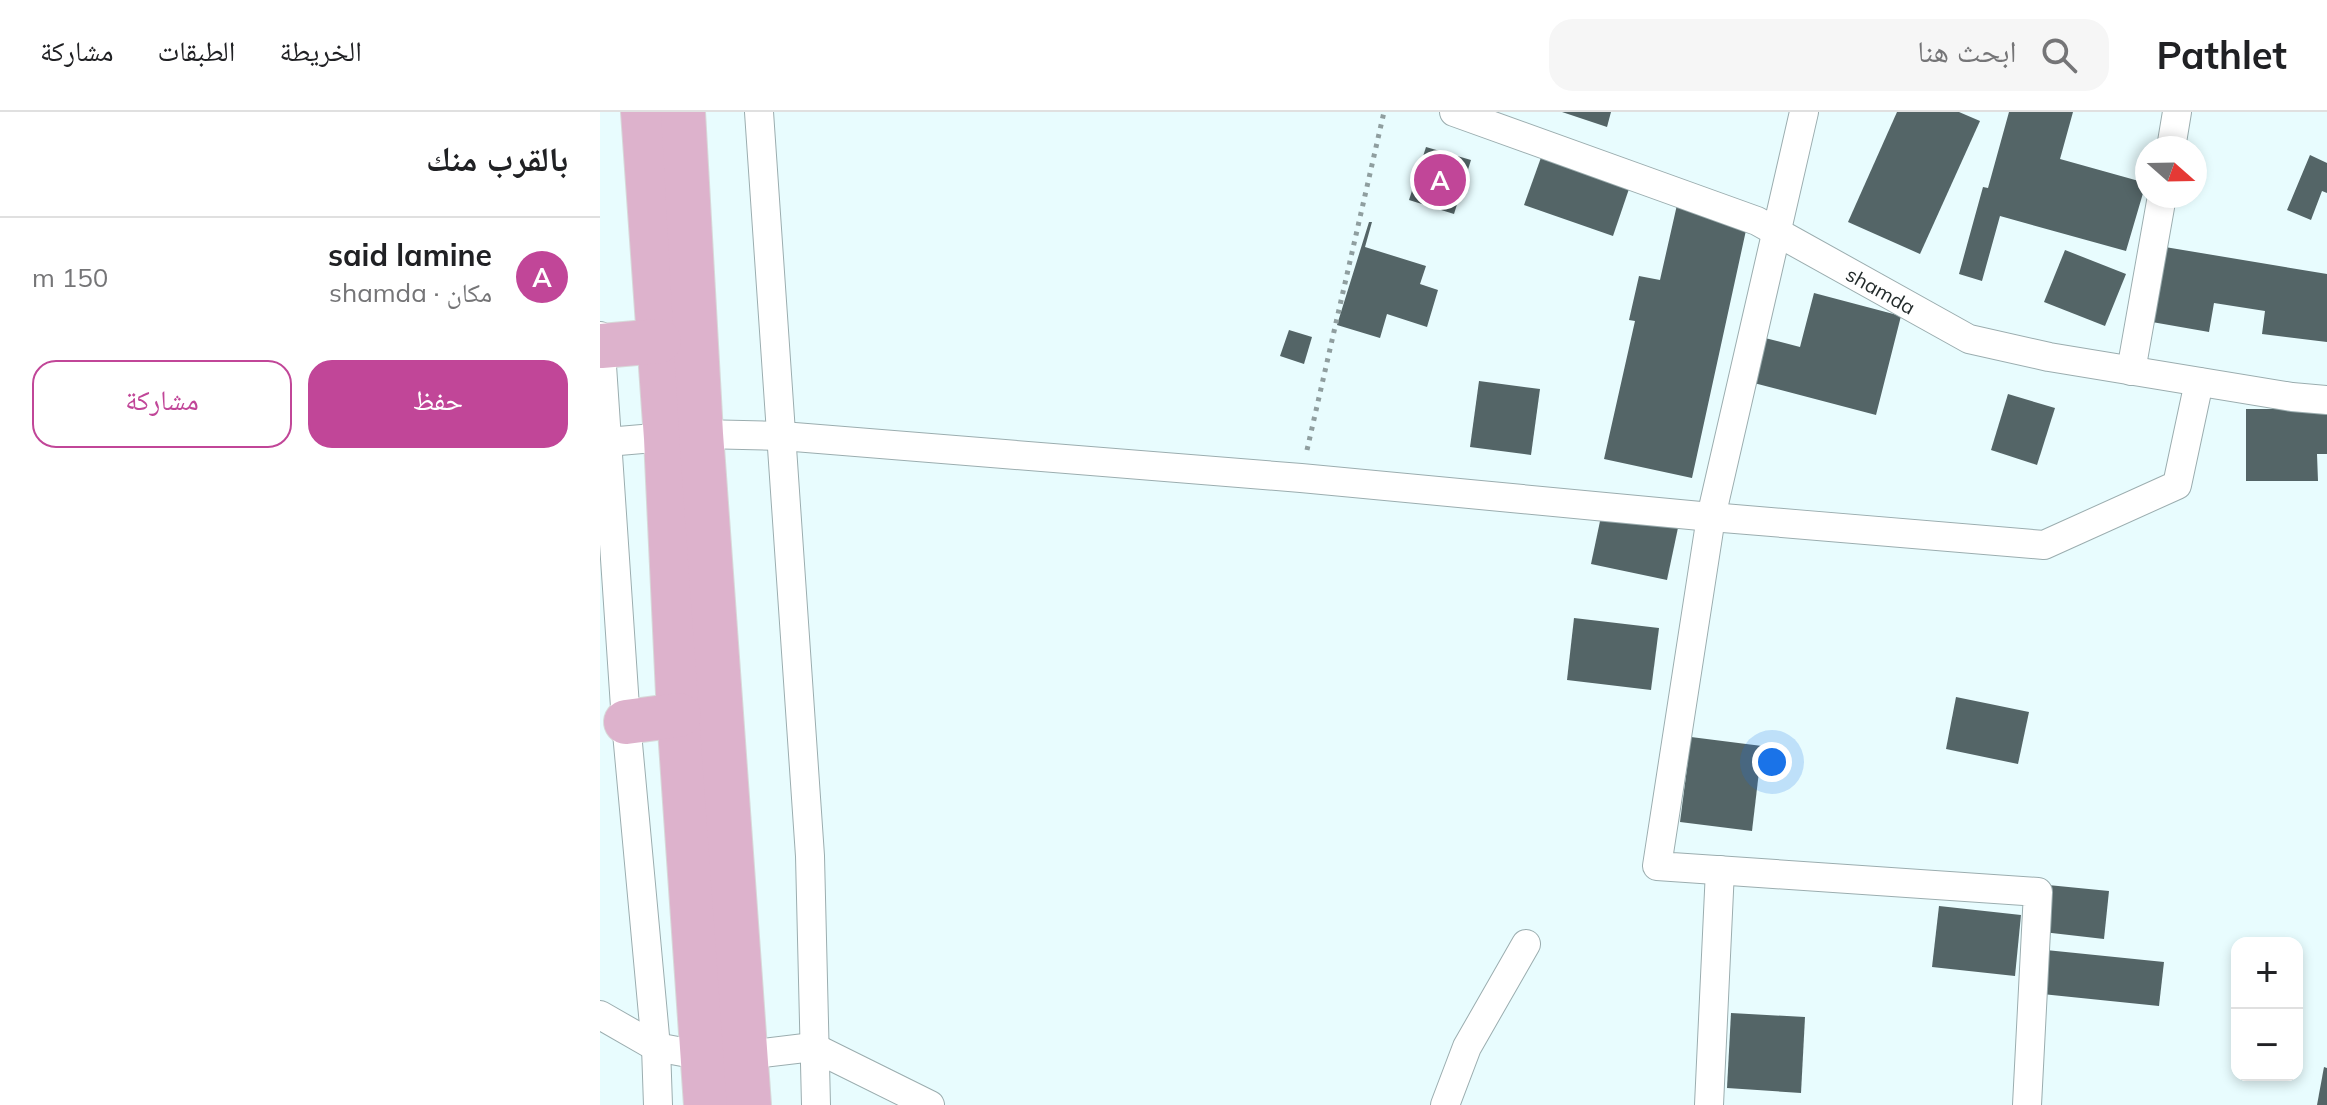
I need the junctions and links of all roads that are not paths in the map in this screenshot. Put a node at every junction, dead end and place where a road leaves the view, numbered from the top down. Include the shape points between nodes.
1 (643, 112) edge
2 (683, 112) edge
3 (759, 112) edge
4 (1454, 112) edge
5 (1804, 112) edge
6 (2177, 112) edge
7 (2173, 136) edge
8 (2160, 208) edge
9 (1775, 231) junction
10 (600, 336) edge
11 (659, 341) junction
12 (601, 346) edge
13 (2131, 371) junction
14 (2199, 382) junction
15 (2327, 400) edge
16 (684, 436) junction
17 (782, 436) junction
18 (607, 442) junction
19 (1711, 517) junction
20 (679, 715) junction
21 (626, 722) junction
22 (1720, 870) junction
23 (1526, 944) dead end
24 (600, 1015) edge
25 (656, 1047) junction
26 (813, 1047) junction
27 (725, 1056) junction
28 (658, 1105) edge
29 (706, 1105) edge
30 (749, 1105) edge
31 (816, 1105) edge
32 (930, 1105) edge
33 (1445, 1105) edge
34 (1709, 1105) edge
35 (2027, 1105) edge

1 - 11 main road
2 - 16 main road
3 - 17 street
4 - 9 street, shamda
5 - 9 street
6 - 7 street
8 - 13 street
9 - 13 street, shamda via 1969,339
9 - 19 street
10 - 12 street
11 - 12 main road
11 - 16 main road
12 - 18 street
13 - 14 street, shamda
14 - 15 street, shamda
14 - 19 street via 2177,485 2044,545
16 - 17 street
16 - 18 street
16 - 20 main road
16 - 27 main road
17 - 19 street
17 - 26 street via 810,856
18 - 21 street
19 - 22 street via 1657,866
20 - 21 main road
20 - 27 main road
21 - 25 street
22 - 34 street
22 - 35 street via 2038,892
23 - 33 street via 1467,1047
24 - 25 street
25 - 27 street
25 - 28 street
26 - 27 street
26 - 31 street
26 - 32 street
27 - 29 main road
27 - 30 main road

